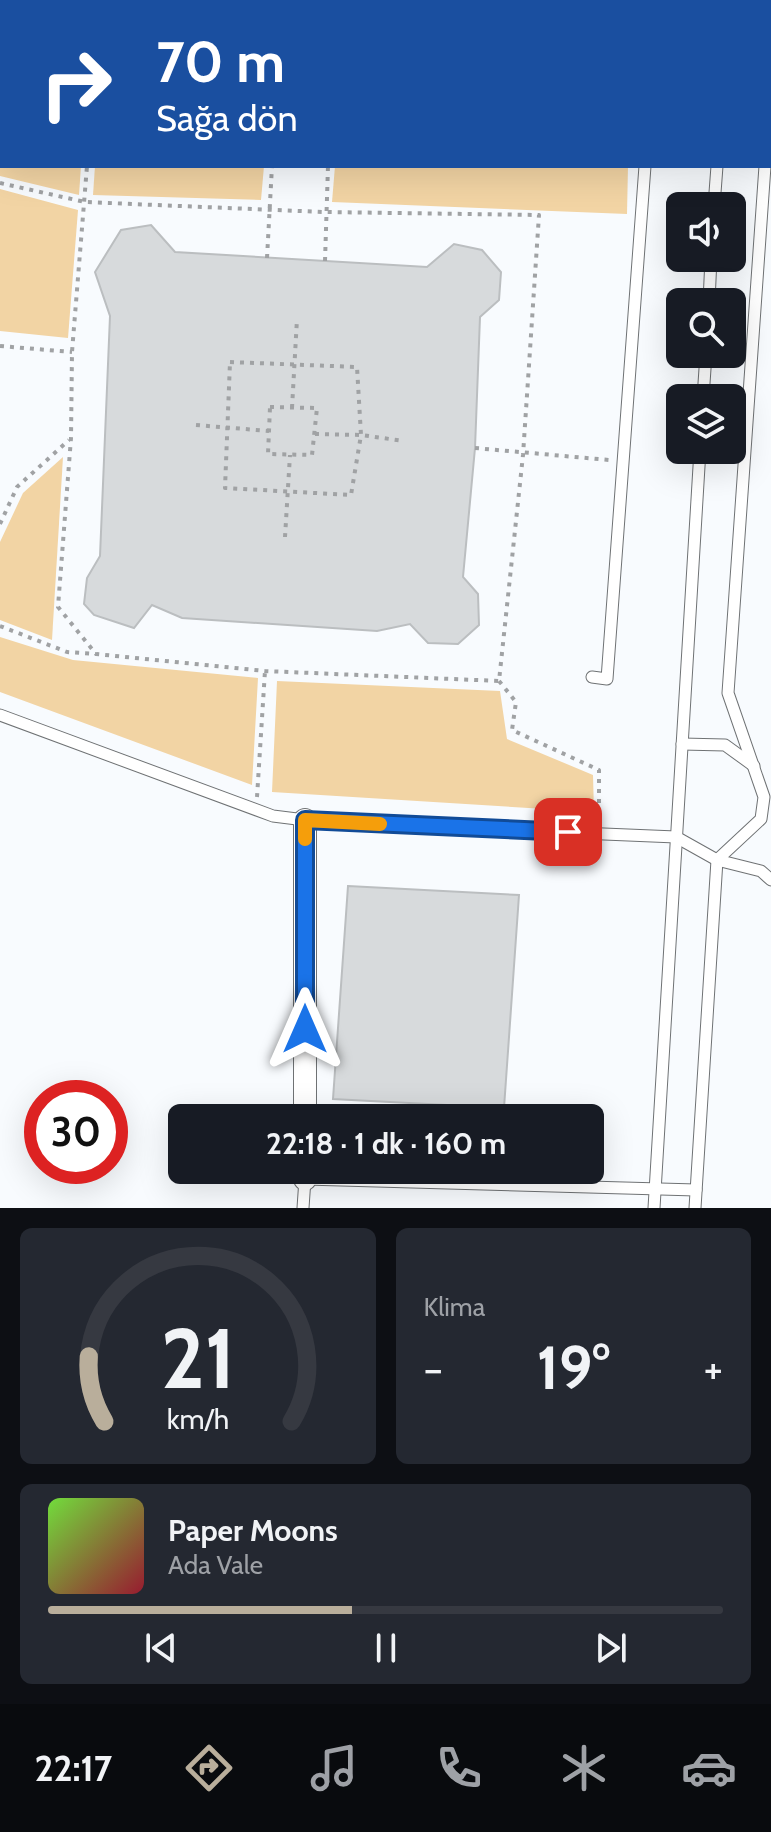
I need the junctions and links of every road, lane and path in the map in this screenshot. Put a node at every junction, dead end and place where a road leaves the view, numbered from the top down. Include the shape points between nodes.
1 (87, 168) edge
2 (272, 168) edge
3 (328, 168) edge
4 (645, 168) edge
5 (717, 168) edge
6 (765, 168) edge
7 (0, 183) edge
8 (715, 192) edge
9 (85, 202) junction
10 (270, 208) junction
11 (324, 212) junction
12 (267, 258) dead end
13 (325, 261) dead end
14 (297, 319) dead end
15 (0, 346) edge
16 (72, 352) junction
17 (296, 364) junction
18 (292, 408) junction
19 (627, 410) junction
20 (614, 413) dead end
21 (196, 425) dead end
22 (227, 428) junction
23 (269, 431) junction
24 (314, 434) junction
25 (361, 435) junction
26 (71, 438) junction
27 (404, 441) dead end
28 (475, 448) dead end
29 (290, 455) junction
30 (523, 455) junction
31 (623, 461) junction
32 (699, 464) edge
33 (287, 493) junction
34 (0, 524) edge
35 (285, 537) dead end
36 (0, 626) edge
37 (96, 654) junction
38 (265, 671) junction
39 (592, 677) dead end
40 (499, 681) junction
41 (0, 715) edge
42 (682, 744) junction
43 (753, 765) junction
44 (771, 793) edge
45 (256, 809) junction
46 (305, 820) junction
47 (599, 834) junction
48 (676, 837) junction
49 (717, 860) junction
50 (771, 880) edge
51 (305, 1104) edge
52 (304, 1184) edge
53 (511, 1184) edge
54 (696, 1190) junction
55 (655, 1191) junction
56 (303, 1208) edge
57 (654, 1208) edge
58 (695, 1208) edge

1 - 9 path
2 - 10 path
3 - 11 path
4 - 19 lane
5 - 8 lane
6 - 43 lane via 728,693
7 - 9 path
9 - 10 path
9 - 16 path
10 - 11 path
10 - 12 path
11 - 13 path
11 - 30 path via 539,215
14 - 17 path
15 - 16 path
16 - 26 path
17 - 18 path
17 - 22 path via 230,362
17 - 25 path via 357,367
18 - 23 path via 270,407
18 - 24 path via 317,408
19 - 20 lane
19 - 31 lane
21 - 22 path
22 - 23 path
22 - 33 path via 225,488
23 - 29 path via 268,454
24 - 25 path
24 - 29 path via 312,455
25 - 27 path
25 - 33 path via 351,495
26 - 34 path via 17,487
26 - 37 path via 58,607
28 - 30 path
29 - 33 path
30 - 31 path
30 - 40 path
31 - 39 lane via 607,679
32 - 42 lane
33 - 35 path
36 - 37 path via 67,652
37 - 38 path
38 - 40 path
38 - 45 path
40 - 47 path via 516,702 512,730 599,770
41 - 45 lane
42 - 43 lane via 725,745
42 - 48 lane
43 - 44 lane
43 - 49 lane via 764,797 761,819
45 - 46 lane
46 - 47 lane
46 - 51 street
47 - 48 lane
48 - 49 lane
48 - 55 lane
49 - 50 lane via 761,871
49 - 54 lane
52 - 56 lane
53 - 55 lane
54 - 55 lane
54 - 58 lane
55 - 57 lane

